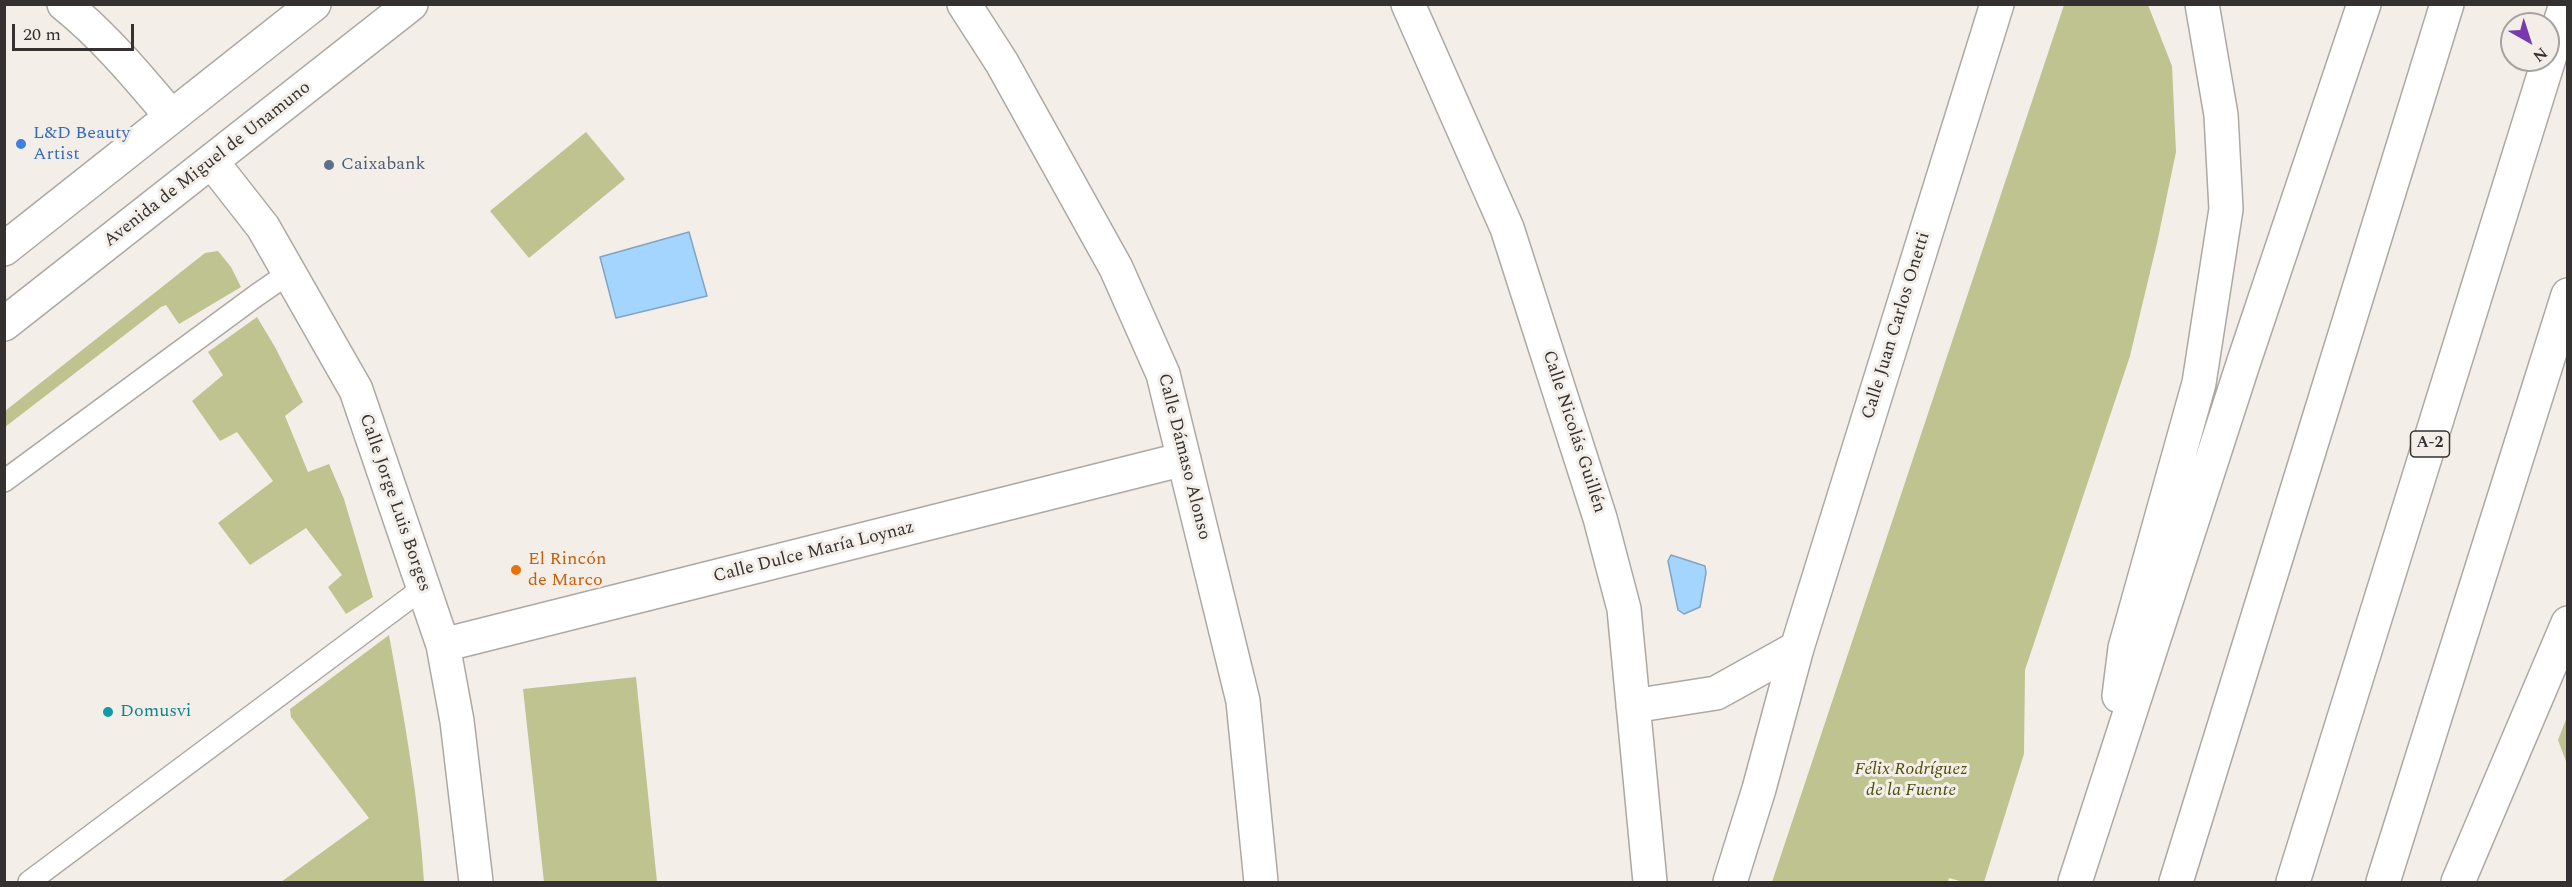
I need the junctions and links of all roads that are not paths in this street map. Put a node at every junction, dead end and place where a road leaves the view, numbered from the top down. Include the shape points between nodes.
1 (64, 4) edge
2 (314, 4) edge
3 (411, 4) edge
4 (964, 4) edge
5 (1408, 4) edge
6 (1997, 4) edge
7 (2202, 4) edge
8 (2364, 4) edge
9 (2446, 4) edge
10 (2566, 4) edge
11 (171, 116) junction
12 (212, 162) junction
13 (4, 249) edge
14 (289, 273) junction
15 (2568, 295) edge
16 (4, 324) edge
17 (1184, 459) junction
18 (4, 481) edge
19 (423, 588) junction
20 (2568, 622) edge
21 (443, 645) junction
22 (1797, 648) junction
23 (1633, 706) junction
24 (2106, 784) junction
25 (29, 882) edge
26 (476, 882) edge
27 (1261, 882) edge
28 (1650, 882) edge
29 (1730, 882) edge
30 (2075, 882) edge
31 (2176, 882) edge
32 (2293, 882) edge
33 (2383, 882) edge
34 (2458, 882) edge

1 - 11 main road via 131,68
2 - 11 main road
3 - 12 main road, Avenida de Miguel de Unamuno
4 - 17 main road, Calle Dámaso Alonso via 1002,63 1116,268 1163,374
5 - 23 main road, Calle Nicolás Guillén via 1507,228 1600,518 1624,609
6 - 22 main road, Calle Juan Carlos Onetti
7 - 24 main road via 2221,115 2226,209 2199,383 2126,648
8 - 24 main road
9 - 31 main road
10 - 32 main road, A-2
11 - 13 main road
12 - 14 main road, Calle Jorge Luis Borges via 263,227
12 - 16 main road, Avenida de Miguel de Unamuno
14 - 18 lane
14 - 19 main road, Calle Jorge Luis Borges via 356,390
15 - 33 main road
17 - 21 main road, Calle Dulce María Loynaz
17 - 27 main road, Calle Dámaso Alonso via 1244,701
19 - 21 main road, Calle Jorge Luis Borges
19 - 25 lane
20 - 34 main road
21 - 26 main road, Calle Jorge Luis Borges via 458,721
22 - 23 main road via 1716,693
22 - 29 main road, Calle Juan Carlos Onetti via 1760,789
23 - 28 main road, Calle Nicolás Guillén
24 - 30 main road

